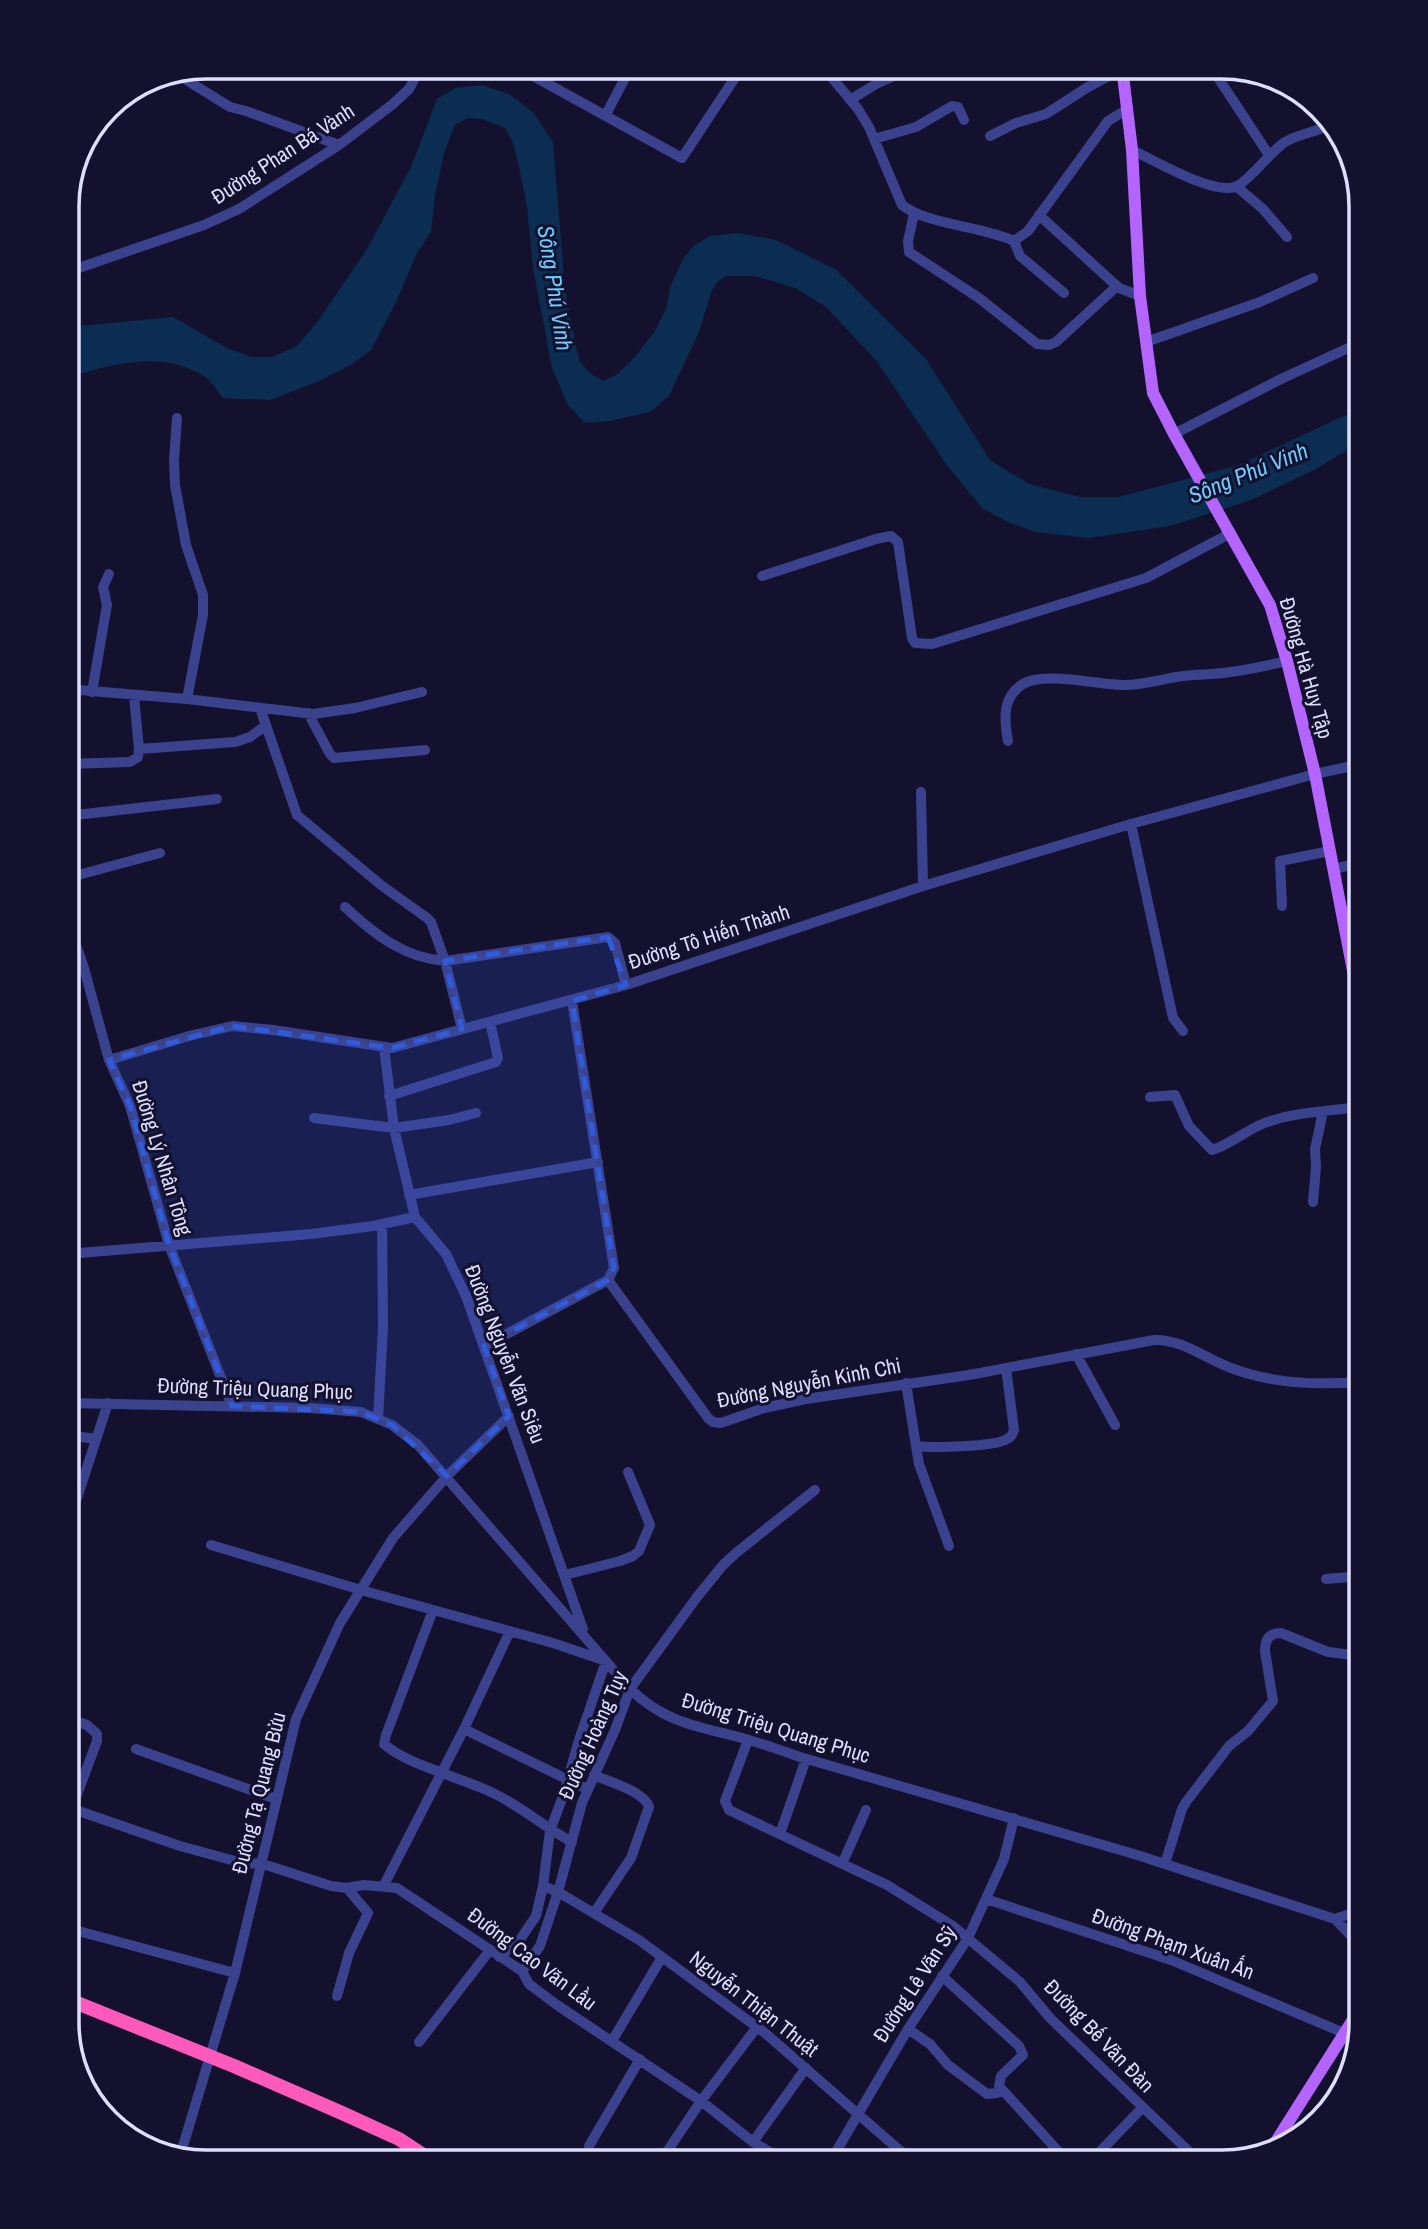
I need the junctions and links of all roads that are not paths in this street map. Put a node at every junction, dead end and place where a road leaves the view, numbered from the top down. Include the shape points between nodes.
1 (414, 79) edge
2 (540, 79) edge
3 (625, 79) edge
4 (734, 79) edge
5 (833, 79) edge
6 (887, 79) edge
7 (1102, 79) edge
8 (1123, 79) edge
9 (1219, 79) edge
10 (187, 80) edge
11 (850, 100) junction
12 (1126, 110) junction
13 (605, 116) junction
14 (964, 120) dead end
15 (1323, 128) edge
16 (990, 136) dead end
17 (874, 139) junction
18 (339, 145) junction
19 (1132, 150) junction
20 (1269, 155) junction
21 (1237, 187) junction
22 (914, 214) junction
23 (1039, 215) junction
24 (1287, 237) dead end
25 (1014, 241) junction
26 (79, 268) edge
27 (1312, 278) dead end
28 (1117, 286) junction
29 (1064, 293) dead end
30 (1140, 296) junction
31 (1146, 342) junction
32 (1349, 348) edge
33 (177, 418) dead end
34 (1174, 434) junction
35 (1231, 533) junction
36 (108, 574) dead end
37 (762, 576) dead end
38 (1287, 661) junction
39 (79, 690) edge
40 (92, 692) junction
41 (422, 692) dead end
42 (134, 696) junction
43 (187, 699) junction
44 (260, 708) junction
45 (308, 713) junction
46 (265, 726) junction
47 (1008, 741) dead end
48 (139, 749) junction
49 (425, 750) dead end
50 (79, 764) edge
51 (1349, 767) edge
52 (1315, 774) junction
53 (921, 792) dead end
54 (217, 799) dead end
55 (79, 815) edge
56 (1131, 824) junction
57 (1330, 852) junction
58 (160, 853) dead end
59 (1349, 866) edge
60 (1333, 869) junction
61 (79, 875) edge
62 (923, 886) junction
63 (1282, 906) dead end
64 (345, 907) dead end
65 (1347, 937) joint
66 (1349, 947) edge
67 (79, 954) edge
68 (444, 961) junction
69 (626, 985) junction
70 (572, 1000) junction
71 (490, 1022) junction
72 (462, 1029) junction
73 (1183, 1031) dead end
74 (384, 1048) junction
75 (109, 1060) junction
76 (389, 1096) junction
77 (1150, 1097) dead end
78 (1349, 1109) edge
79 (1323, 1112) junction
80 (476, 1113) dead end
81 (314, 1118) dead end
82 (394, 1128) junction
83 (598, 1162) junction
84 (410, 1195) junction
85 (1314, 1202) dead end
86 (415, 1217) junction
87 (382, 1224) junction
88 (169, 1245) junction
89 (79, 1253) edge
90 (608, 1280) junction
91 (484, 1346) junction
92 (1076, 1354) junction
93 (1006, 1368) junction
94 (1349, 1382) edge
95 (906, 1383) junction
96 (79, 1403) edge
97 (108, 1404) junction
98 (232, 1406) junction
99 (509, 1416) junction
100 (378, 1419) junction
101 (1115, 1425) dead end
102 (79, 1437) edge
103 (96, 1439) junction
104 (916, 1446) junction
105 (628, 1472) dead end
106 (447, 1476) junction
107 (79, 1489) edge
108 (815, 1490) dead end
109 (211, 1545) dead end
110 (949, 1546) dead end
111 (565, 1575) junction
112 (1349, 1577) edge
113 (1326, 1579) dead end
114 (361, 1590) junction
115 (433, 1610) junction
116 (510, 1631) junction
117 (586, 1636) junction
118 (1349, 1655) edge
119 (606, 1661) junction
120 (631, 1689) junction
121 (79, 1722) edge
122 (464, 1729) junction
123 (748, 1740) junction
124 (136, 1749) dead end
125 (806, 1759) junction
126 (443, 1772) junction
127 (594, 1775) junction
128 (568, 1780) junction
129 (79, 1783) edge
130 (587, 1788) junction
131 (276, 1799) junction
132 (866, 1810) dead end
133 (79, 1811) edge
134 (1014, 1818) junction
135 (550, 1830) junction
136 (780, 1835) junction
137 (572, 1842) junction
138 (260, 1863) junction
139 (842, 1864) junction
140 (1165, 1864) junction
141 (384, 1885) junction
142 (543, 1886) junction
143 (347, 1888) junction
144 (558, 1892) junction
145 (986, 1899) junction
146 (594, 1913) junction
147 (1349, 1914) edge
148 (1335, 1919) junction
149 (79, 1931) edge
150 (1349, 1933) edge
151 (968, 1938) junction
152 (490, 1950) junction
153 (499, 1956) junction
154 (662, 1957) junction
155 (522, 1971) junction
156 (235, 1973) junction
157 (942, 1976) junction
158 (337, 1996) dead end
159 (79, 2005) edge
160 (1349, 2026) edge
161 (757, 2027) junction
162 (908, 2029) junction
163 (1344, 2033) junction
164 (612, 2041) junction
165 (419, 2042) dead end
166 (640, 2059) junction
167 (806, 2068) junction
168 (1002, 2090) junction
169 (701, 2101) junction
170 (1142, 2108) junction
171 (858, 2113) junction
172 (1279, 2136) edge
173 (753, 2142) junction
174 (589, 2146) dead end
175 (182, 2148) edge
176 (415, 2150) edge
177 (668, 2150) edge
178 (767, 2150) edge
179 (837, 2150) edge
180 (899, 2150) edge
181 (1057, 2150) edge
182 (1102, 2150) edge
183 (1187, 2150) edge

1 - 18 street, Đường Phan Bá Vành via 409,89
2 - 13 street
3 - 13 street
4 - 13 street via 681,158
5 - 11 street
6 - 11 street
7 - 16 street via 1046,114
8 - 12 main road, Đường Hà Huy Tập
9 - 20 street
10 - 18 street via 230,107
11 - 17 street
12 - 19 main road, Đường Hà Huy Tập
12 - 23 street via 1108,121
14 - 17 street via 958,107 952,106 916,127
15 - 20 street via 1293,138
17 - 22 street via 902,205
18 - 26 street, Đường Phan Bá Vành via 216,220
19 - 21 street via 1202,183
19 - 30 main road, Đường Hà Huy Tập
20 - 21 street
21 - 24 street
22 - 25 street
22 - 28 street via 909,252 979,298 1037,344 1056,342
23 - 25 street
23 - 28 street
25 - 29 street via 1020,256
27 - 31 street via 1260,302
28 - 30 street
30 - 31 main road, Đường Hà Huy Tập
31 - 34 main road, Đường Hà Huy Tập via 1153,393
32 - 34 street
33 - 43 street via 176,485 186,545 203,595
34 - 35 main road, Đường Hà Huy Tập
35 - 37 street via 1146,578 932,644 915,643 912,638 898,542 891,537
35 - 38 main road, Đường Hà Huy Tập via 1270,604
36 - 40 street
38 - 47 street via 1138,685 1029,681 1015,691 1005,712
38 - 52 main road, Đường Hà Huy Tập
39 - 40 street
40 - 42 street
41 - 45 street via 355,708
42 - 43 street
42 - 48 street
43 - 44 street
44 - 45 street
44 - 46 street
45 - 49 street via 334,758
46 - 48 street via 235,742
46 - 68 street via 297,815 427,918
48 - 50 street via 138,757 130,762
51 - 52 street, Đường Tô Hiến Thành
52 - 56 street, Đường Tô Hiến Thành
52 - 57 main road, Đường Hà Huy Tập
53 - 62 street
54 - 55 street
56 - 62 street, Đường Tô Hiến Thành
56 - 73 street via 1173,1018
57 - 60 main road, Đường Hà Huy Tập
57 - 63 street via 1280,861
58 - 61 street
59 - 60 street
60 - 65 main road, Đường Hà Huy Tập
62 - 69 street, Đường Tô Hiến Thành
64 - 68 street via 383,940 414,955
65 - 66 main road, Đường Hà Huy Tập
67 - 75 street, Đường Lý Nhân Tông
68 - 69 street via 608,937 615,943
68 - 72 street
69 - 70 street, Đường Tô Hiến Thành
70 - 71 street, Đường Tô Hiến Thành
70 - 83 street
71 - 72 street, Đường Tô Hiến Thành
71 - 76 street via 496,1062
72 - 74 street, Đường Tô Hiến Thành
74 - 75 street, Đường Tô Hiến Thành via 232,1026
74 - 76 street, Đường Nguyễn Văn Siêu
75 - 88 street, Đường Lý Nhân Tông via 130,1106
76 - 82 street, Đường Nguyễn Văn Siêu
77 - 79 street via 1175,1095 1189,1126 1212,1150 1266,1122
78 - 79 street
79 - 85 street via 1315,1149
80 - 82 street
81 - 82 street
82 - 84 street, Đường Nguyễn Văn Siêu
83 - 84 street
83 - 90 street via 614,1268
84 - 86 street, Đường Nguyễn Văn Siêu
86 - 87 street
86 - 91 street, Đường Nguyễn Văn Siêu via 446,1254
87 - 88 street
87 - 100 street
88 - 89 street
88 - 98 street, Đường Lý Nhân Tông
90 - 91 street
90 - 95 street, Đường Nguyễn Kinh Chi via 713,1422 806,1399
91 - 99 street, Đường Nguyễn Văn Siêu
92 - 93 street, Đường Nguyễn Kinh Chi
92 - 94 street, Đường Nguyễn Kinh Chi via 1164,1340 1248,1374 1296,1383
92 - 101 street
93 - 95 street, Đường Nguyễn Kinh Chi
93 - 104 street via 1014,1425 1008,1438 970,1445
95 - 104 street
96 - 97 street, Đường Triệu Quang Phục
97 - 98 street, Đường Triệu Quang Phục
97 - 103 street
98 - 100 street, Đường Triệu Quang Phục via 361,1412
99 - 106 street, Đường Tạ Quang Bửu
99 - 111 street, Đường Nguyễn Văn Siêu
100 - 106 street, Đường Triệu Quang Phục via 418,1445
102 - 103 street
103 - 107 street
104 - 110 street
105 - 111 street via 650,1525 639,1551 620,1561
106 - 114 street, Đường Tạ Quang Bửu via 393,1538
106 - 117 street, Đường Triệu Quang Phục
108 - 120 street, Đường Hoàng Tụy via 723,1566
109 - 114 street
111 - 117 street, Đường Nguyễn Văn Siêu
112 - 113 street
114 - 115 street
114 - 131 street, Đường Tạ Quang Bửu via 340,1623 296,1719
115 - 116 street
115 - 126 street via 384,1744 403,1757
116 - 119 street
116 - 122 street
117 - 119 street, Đường Triệu Quang Phục
118 - 140 street via 1328,1653 1280,1633 1268,1637 1265,1651 1273,1701 1229,1746 1186,1802
119 - 120 street, Đường Triệu Quang Phục
119 - 128 street
120 - 123 street, Đường Triệu Quang Phục via 677,1721
120 - 127 street, Đường Hoàng Tụy
121 - 129 street via 97,1734 97,1741
122 - 126 street
122 - 128 street
123 - 125 street, Đường Triệu Quang Phục
123 - 136 street, Đường Bế Văn Đàn via 726,1805
124 - 131 street
125 - 134 street, Đường Triệu Quang Phục
125 - 136 street
126 - 135 street via 495,1793
126 - 141 street
127 - 130 street, Đường Hoàng Tụy
127 - 146 street via 641,1796 649,1807 631,1858
128 - 130 street
128 - 135 street
130 - 137 street, Đường Hoàng Tụy
131 - 138 street, Đường Tạ Quang Bửu
132 - 139 street
133 - 138 street via 180,1846 246,1864
134 - 140 street, Đường Triệu Quang Phục
134 - 145 street, Đường Lê Văn Sỹ via 1004,1860
135 - 137 street
135 - 142 street
136 - 139 street, Đường Bế Văn Đàn
137 - 144 street, Đường Hoàng Tụy
138 - 143 street
138 - 156 street, Đường Tạ Quang Bửu
139 - 151 street, Đường Bế Văn Đàn via 920,1904
140 - 148 street, Đường Triệu Quang Phục
141 - 143 street
141 - 152 street, Đường Cao Văn Lầu via 397,1888
142 - 144 street, Nguyễn Thiện Thuật
142 - 153 street via 536,1916 519,1941
143 - 158 street via 368,1913 349,1953
144 - 146 street, Nguyễn Thiện Thuật
144 - 155 street, Đường Hoàng Tụy via 541,1946
145 - 151 street, Đường Lê Văn Sỹ
145 - 163 street, Đường Phạm Xuân Ấn via 1171,1959
146 - 154 street, Nguyễn Thiện Thuật
147 - 148 street
148 - 150 street, Đường Triệu Quang Phục
149 - 156 street
151 - 157 street, Đường Lê Văn Sỹ
151 - 170 street, Đường Bế Văn Đàn via 1020,1982
152 - 153 street, Đường Cao Văn Lầu
152 - 165 street
153 - 155 street, Đường Cao Văn Lầu
154 - 161 street, Nguyễn Thiện Thuật
154 - 164 street
155 - 164 street, Đường Cao Văn Lầu via 529,1984
156 - 175 street, Đường Tạ Quang Bửu
157 - 162 street, Đường Lê Văn Sỹ
157 - 168 street via 1021,2050 1021,2058 1001,2076
159 - 176 highway via 234,2066
160 - 163 main road
161 - 167 street, Nguyễn Thiện Thuật
161 - 169 street
162 - 168 street via 987,2094
162 - 171 street, Đường Lê Văn Sỹ
163 - 172 main road
164 - 166 street, Đường Cao Văn Lầu
166 - 169 street, Đường Cao Văn Lầu
166 - 174 street
167 - 171 street, Nguyễn Thiện Thuật
167 - 173 street
168 - 181 street
169 - 173 street, Đường Cao Văn Lầu
169 - 177 street
170 - 182 street
170 - 183 street, Đường Bế Văn Đàn
171 - 179 street, Đường Lê Văn Sỹ
171 - 180 street, Nguyễn Thiện Thuật
173 - 178 street, Đường Cao Văn Lầu

